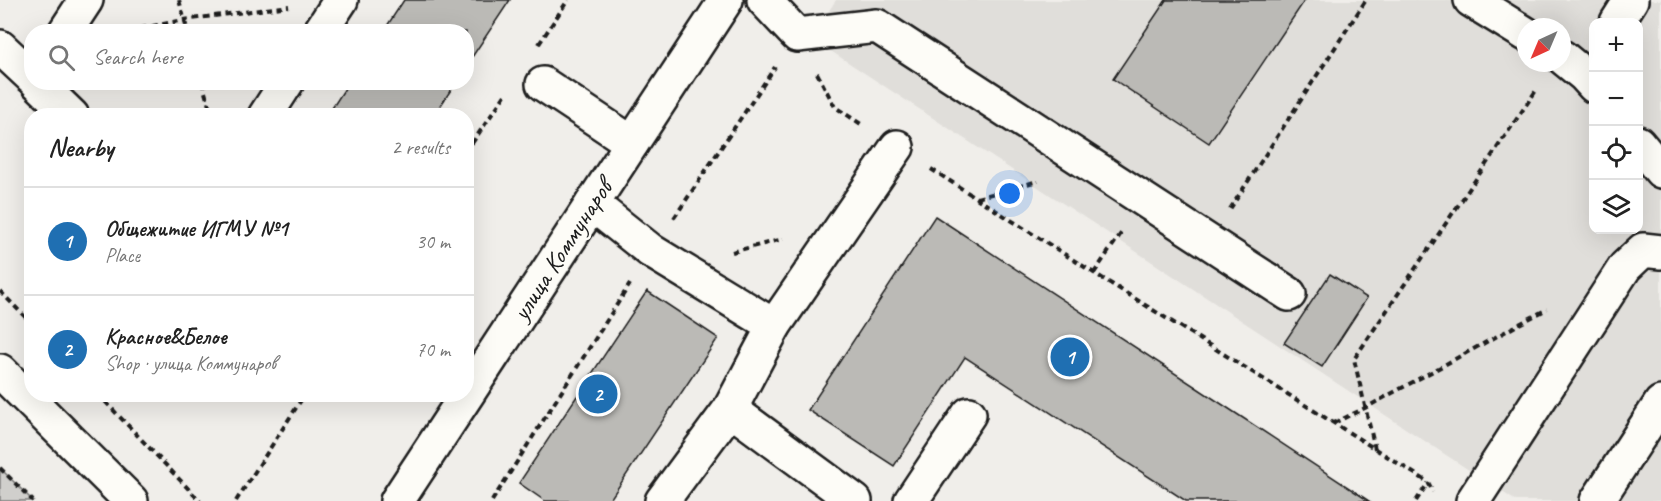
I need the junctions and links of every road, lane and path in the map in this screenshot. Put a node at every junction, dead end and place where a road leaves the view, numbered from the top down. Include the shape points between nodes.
1 (86, 0) edge
2 (179, 0) edge
3 (341, 0) edge
4 (726, 0) edge
5 (764, 0) edge
6 (1366, 0) edge
7 (1471, 0) edge
8 (1631, 0) edge
9 (290, 6) dead end
10 (1620, 18) edge
11 (184, 20) junction
12 (70, 24) edge
13 (163, 24) edge
14 (185, 24) edge
15 (325, 24) edge
16 (1517, 28) edge
17 (797, 35) junction
18 (0, 47) edge
19 (24, 70) edge
20 (1542, 83) dead end
21 (543, 84) dead end
22 (45, 90) edge
23 (204, 90) edge
24 (282, 90) edge
25 (64, 108) edge
26 (210, 108) edge
27 (270, 108) edge
28 (632, 143) junction
29 (897, 147) junction
30 (1643, 149) edge
31 (1094, 166) junction
32 (1661, 171) edge
33 (976, 198) junction
34 (1144, 199) junction
35 (592, 204) junction
36 (845, 223) junction
37 (1209, 243) junction
38 (1661, 252) edge
39 (676, 267) junction
40 (1094, 273) junction
41 (0, 291) edge
42 (1289, 294) dead end
43 (1549, 308) dead end
44 (24, 316) edge
45 (774, 327) junction
46 (0, 372) edge
47 (474, 384) edge
48 (24, 396) edge
49 (30, 402) edge
50 (106, 402) edge
51 (299, 402) edge
52 (462, 402) edge
53 (1365, 408) junction
54 (730, 409) junction
55 (969, 414) dead end
56 (1656, 421) edge
57 (1333, 423) junction
58 (1376, 450) junction
59 (0, 468) edge
60 (1428, 482) junction
61 (917, 500) edge
62 (33, 501) edge
63 (131, 501) edge
64 (200, 501) edge
65 (236, 501) edge
66 (397, 501) edge
67 (662, 501) edge
68 (855, 501) edge
69 (1416, 501) edge
70 (1436, 501) edge
71 (1473, 501) edge
72 (1598, 501) edge

1 - 12 street
2 - 11 path
3 - 15 street
4 - 28 street, улица Коммунаров
5 - 17 street
6 - 37 path
7 - 16 street
8 - 10 street
9 - 11 path
11 - 13 path
11 - 14 path
17 - 29 path via 835,107
17 - 31 street via 877,26
18 - 19 street
20 - 53 path via 1354,359
21 - 28 street
22 - 25 street
23 - 26 path
24 - 27 street
28 - 35 street, улица Коммунаров
29 - 33 path
29 - 36 street
30 - 32 street
31 - 33 path
31 - 34 street
33 - 40 path
34 - 37 street
34 - 40 path
35 - 39 street
35 - 47 street, улица Коммунаров
36 - 39 path
36 - 45 street
37 - 42 street
38 - 71 street via 1643,250 1625,267
39 - 45 street
40 - 57 path
41 - 44 path
43 - 53 path
45 - 54 street
46 - 48 street
49 - 63 street
50 - 64 path
51 - 65 path
52 - 66 street, улица Коммунаров
53 - 57 path
53 - 58 path
54 - 67 street
54 - 68 street
55 - 61 street
56 - 72 street
57 - 58 path
58 - 60 path
59 - 62 path
60 - 69 path
60 - 70 path

